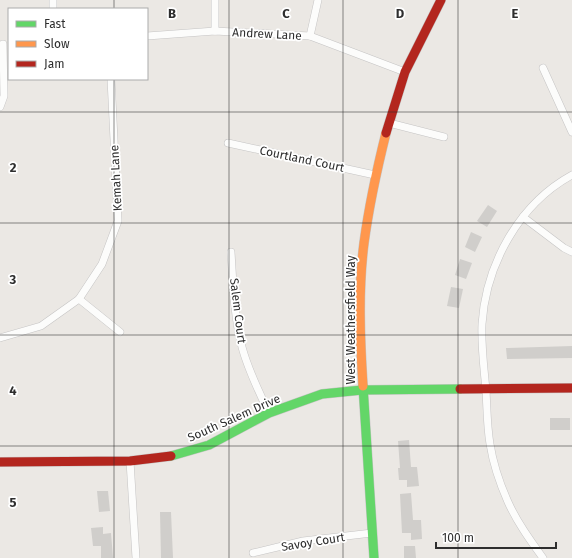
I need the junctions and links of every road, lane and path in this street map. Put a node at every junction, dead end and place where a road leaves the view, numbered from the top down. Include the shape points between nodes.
1 (215, 0) edge
2 (318, 0) edge
3 (441, 0) edge
4 (215, 31) junction
5 (148, 36) edge
6 (310, 36) junction
7 (4, 44) edge
8 (543, 68) dead end
9 (405, 72) junction
10 (111, 80) edge
11 (0, 107) edge
12 (389, 123) junction
13 (572, 132) edge
14 (444, 137) dead end
15 (228, 142) dead end
16 (375, 175) junction
17 (572, 175) edge
18 (523, 217) junction
19 (231, 252) dead end
20 (572, 252) edge
21 (79, 299) junction
22 (120, 332) dead end
23 (0, 338) edge
24 (572, 388) edge
25 (362, 390) junction
26 (486, 390) junction
27 (269, 413) junction
28 (130, 461) junction
29 (0, 462) edge
30 (372, 534) junction
31 (254, 553) dead end
32 (136, 558) edge
33 (374, 558) edge
34 (543, 558) edge

1 - 4 street
2 - 6 street
3 - 9 street, West Weathersfield Way
4 - 5 street, Andrew Lane
4 - 6 street, Andrew Lane
6 - 9 street, Andrew Lane
7 - 11 street via 4,96
8 - 13 street
9 - 12 street, West Weathersfield Way
10 - 21 street, Kemah Lane via 118,221 102,264
12 - 14 street
12 - 16 street, West Weathersfield Way
15 - 16 street, Courtland Court
16 - 25 street, West Weathersfield Way via 366,226 361,284
17 - 18 street via 545,194
18 - 20 street
18 - 26 street via 498,257 485,300 482,334
19 - 27 street, Salem Court via 242,347
21 - 22 street
21 - 23 street, Kemah Lane via 41,326
24 - 26 street, South Salem Drive
25 - 26 street, South Salem Drive
25 - 27 street, South Salem Drive via 322,394
25 - 30 street, West Weathersfield Way
26 - 34 street via 490,445 501,484 516,517
27 - 28 street, South Salem Drive via 202,448 166,457
28 - 29 street, South Salem Drive
28 - 32 street
30 - 31 street, Savoy Court via 303,541
30 - 33 street, West Weathersfield Way

